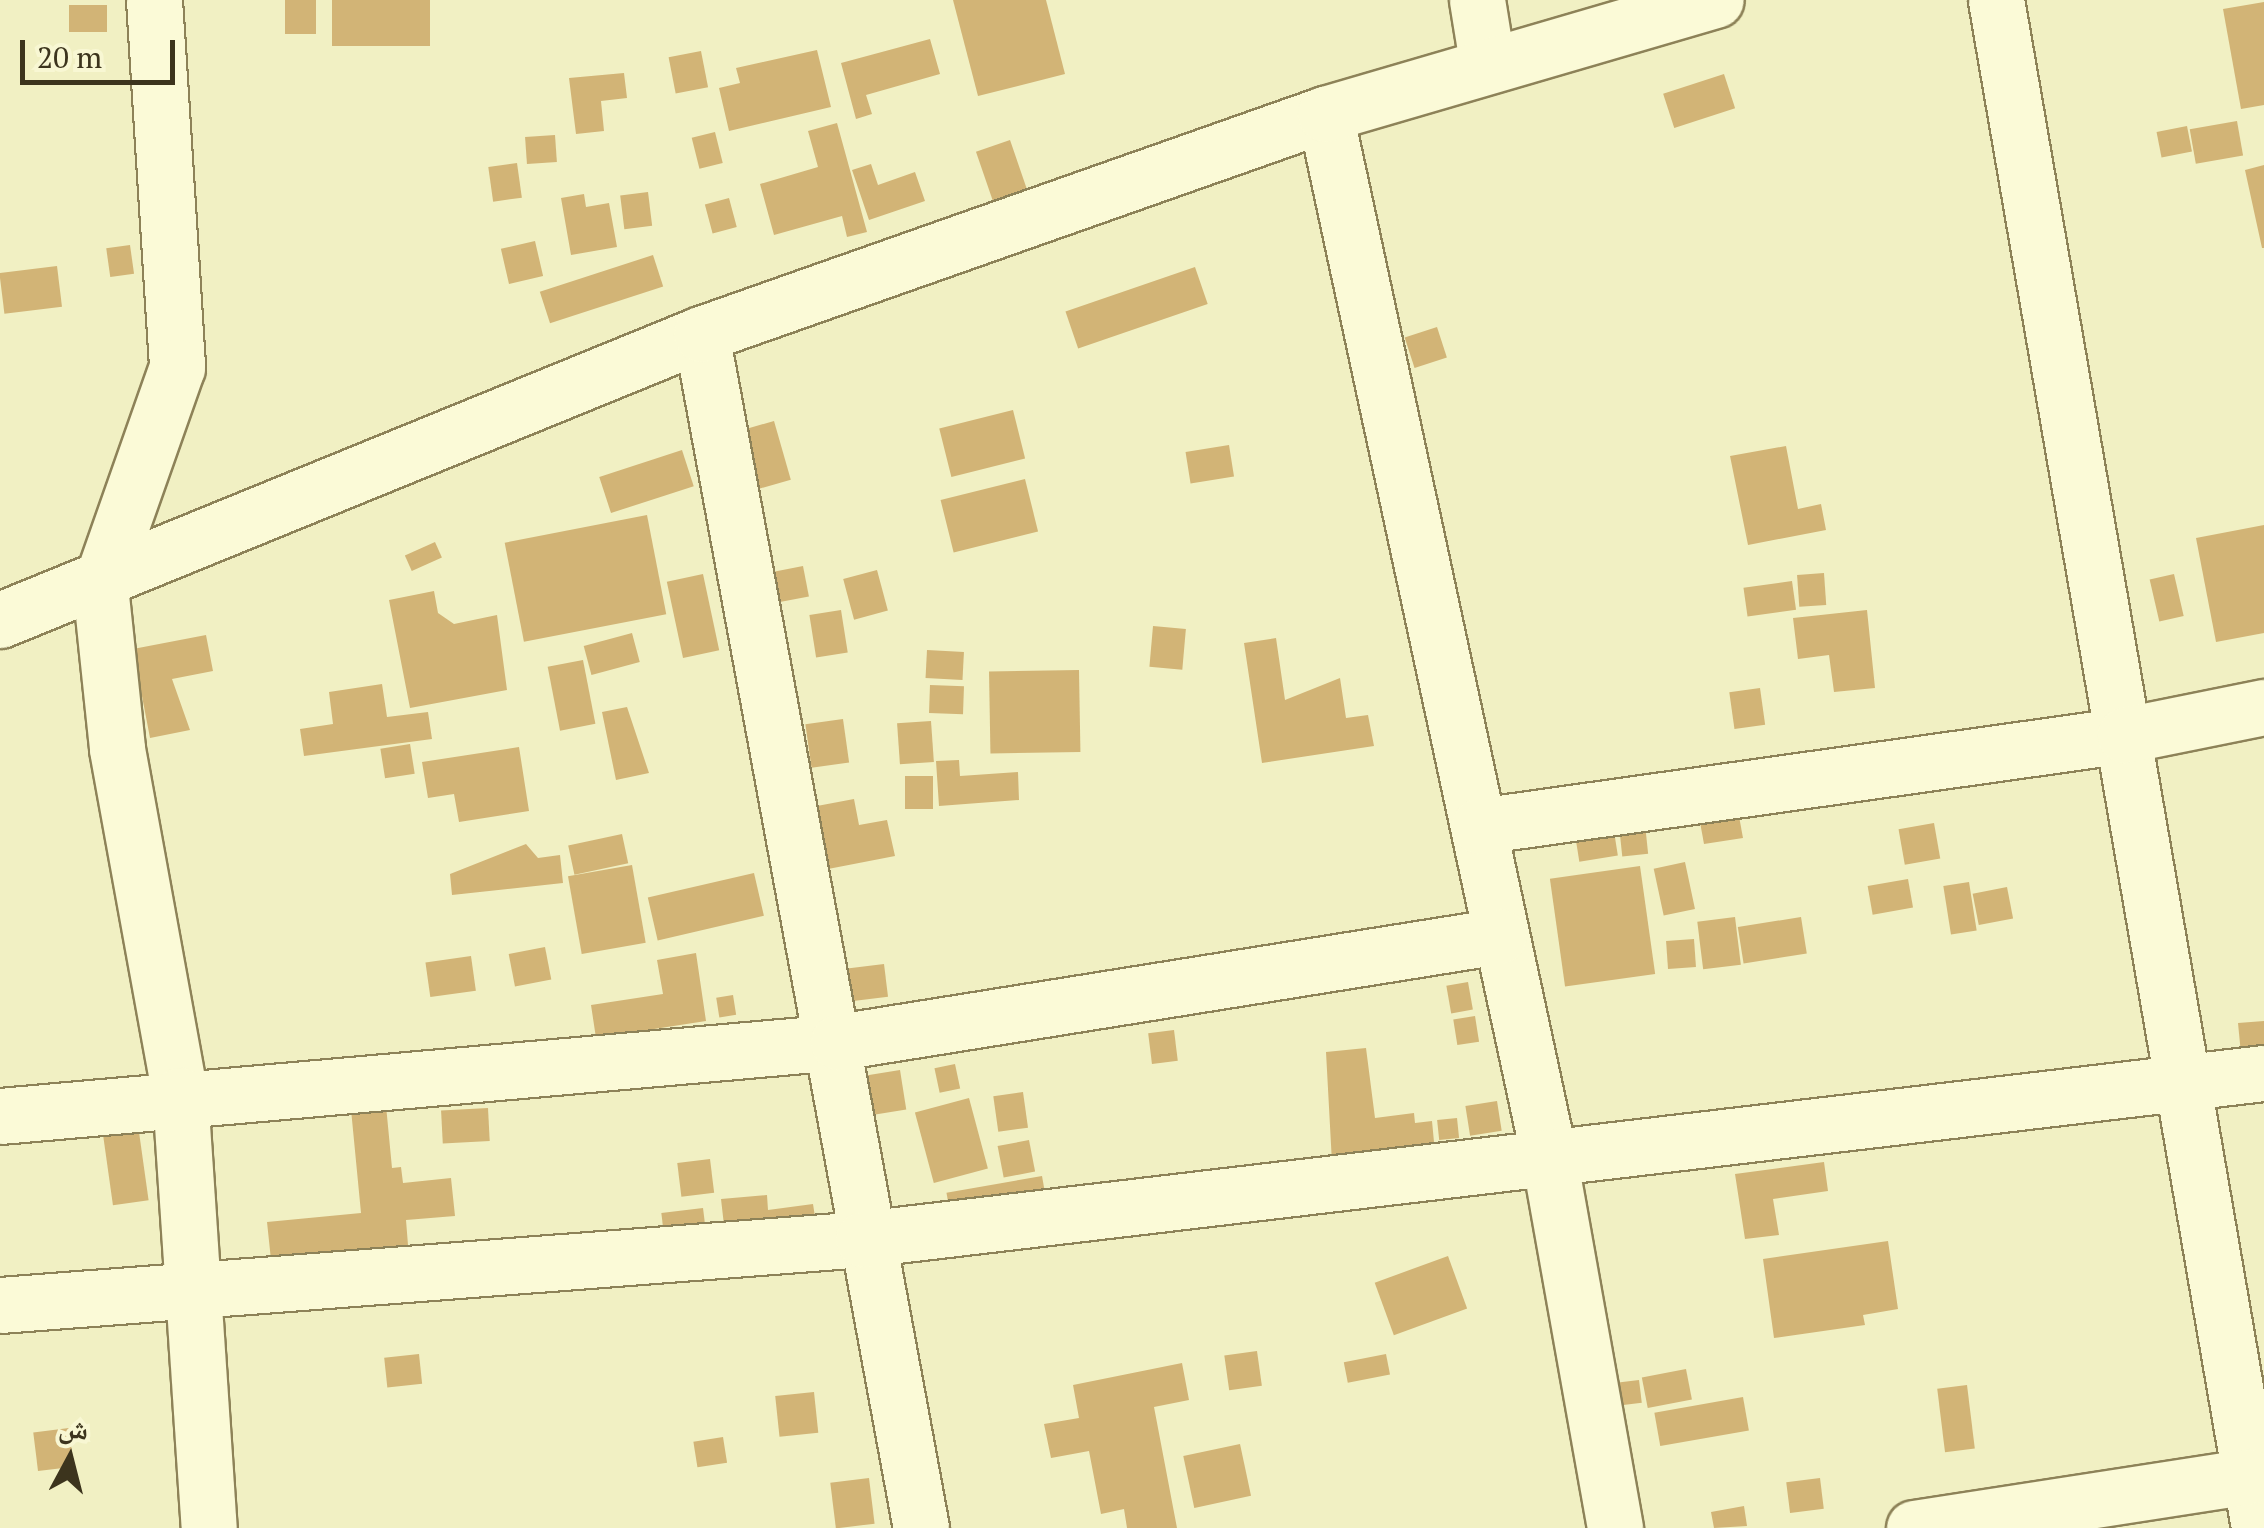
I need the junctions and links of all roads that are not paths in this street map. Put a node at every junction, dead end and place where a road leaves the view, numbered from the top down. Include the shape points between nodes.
1 (154, 0) edge
2 (1476, 0) edge
3 (1716, 0) edge
4 (1996, 0) edge
5 (1487, 62) junction
6 (1325, 114) junction
7 (701, 334) junction
8 (100, 586) junction
9 (0, 620) edge
10 (2264, 706) edge
11 (2125, 735) junction
12 (1479, 826) junction
13 (1499, 936) junction
14 (838, 1042) junction
15 (2264, 1074) edge
16 (2183, 1078) junction
17 (180, 1095) junction
18 (0, 1116) edge
19 (1549, 1158) junction
20 (863, 1240) junction
21 (192, 1292) junction
22 (0, 1306) edge
23 (2253, 1502) edge
24 (209, 1528) edge
25 (921, 1528) edge
26 (1615, 1528) edge
27 (1914, 1528) edge

1 - 8 street via 177,368
2 - 5 street
3 - 5 street
4 - 11 street
5 - 6 street
6 - 7 street
6 - 12 street
7 - 8 street
7 - 14 street
8 - 9 street
8 - 17 street via 116,749
10 - 11 street
11 - 12 street
11 - 16 street
12 - 13 street
13 - 14 street
13 - 19 street
14 - 17 street
14 - 20 street
15 - 16 street
16 - 19 street
16 - 23 street
17 - 18 street
17 - 21 street
19 - 20 street
19 - 26 street
20 - 21 street
20 - 25 street
21 - 22 street
21 - 24 street
23 - 27 street

